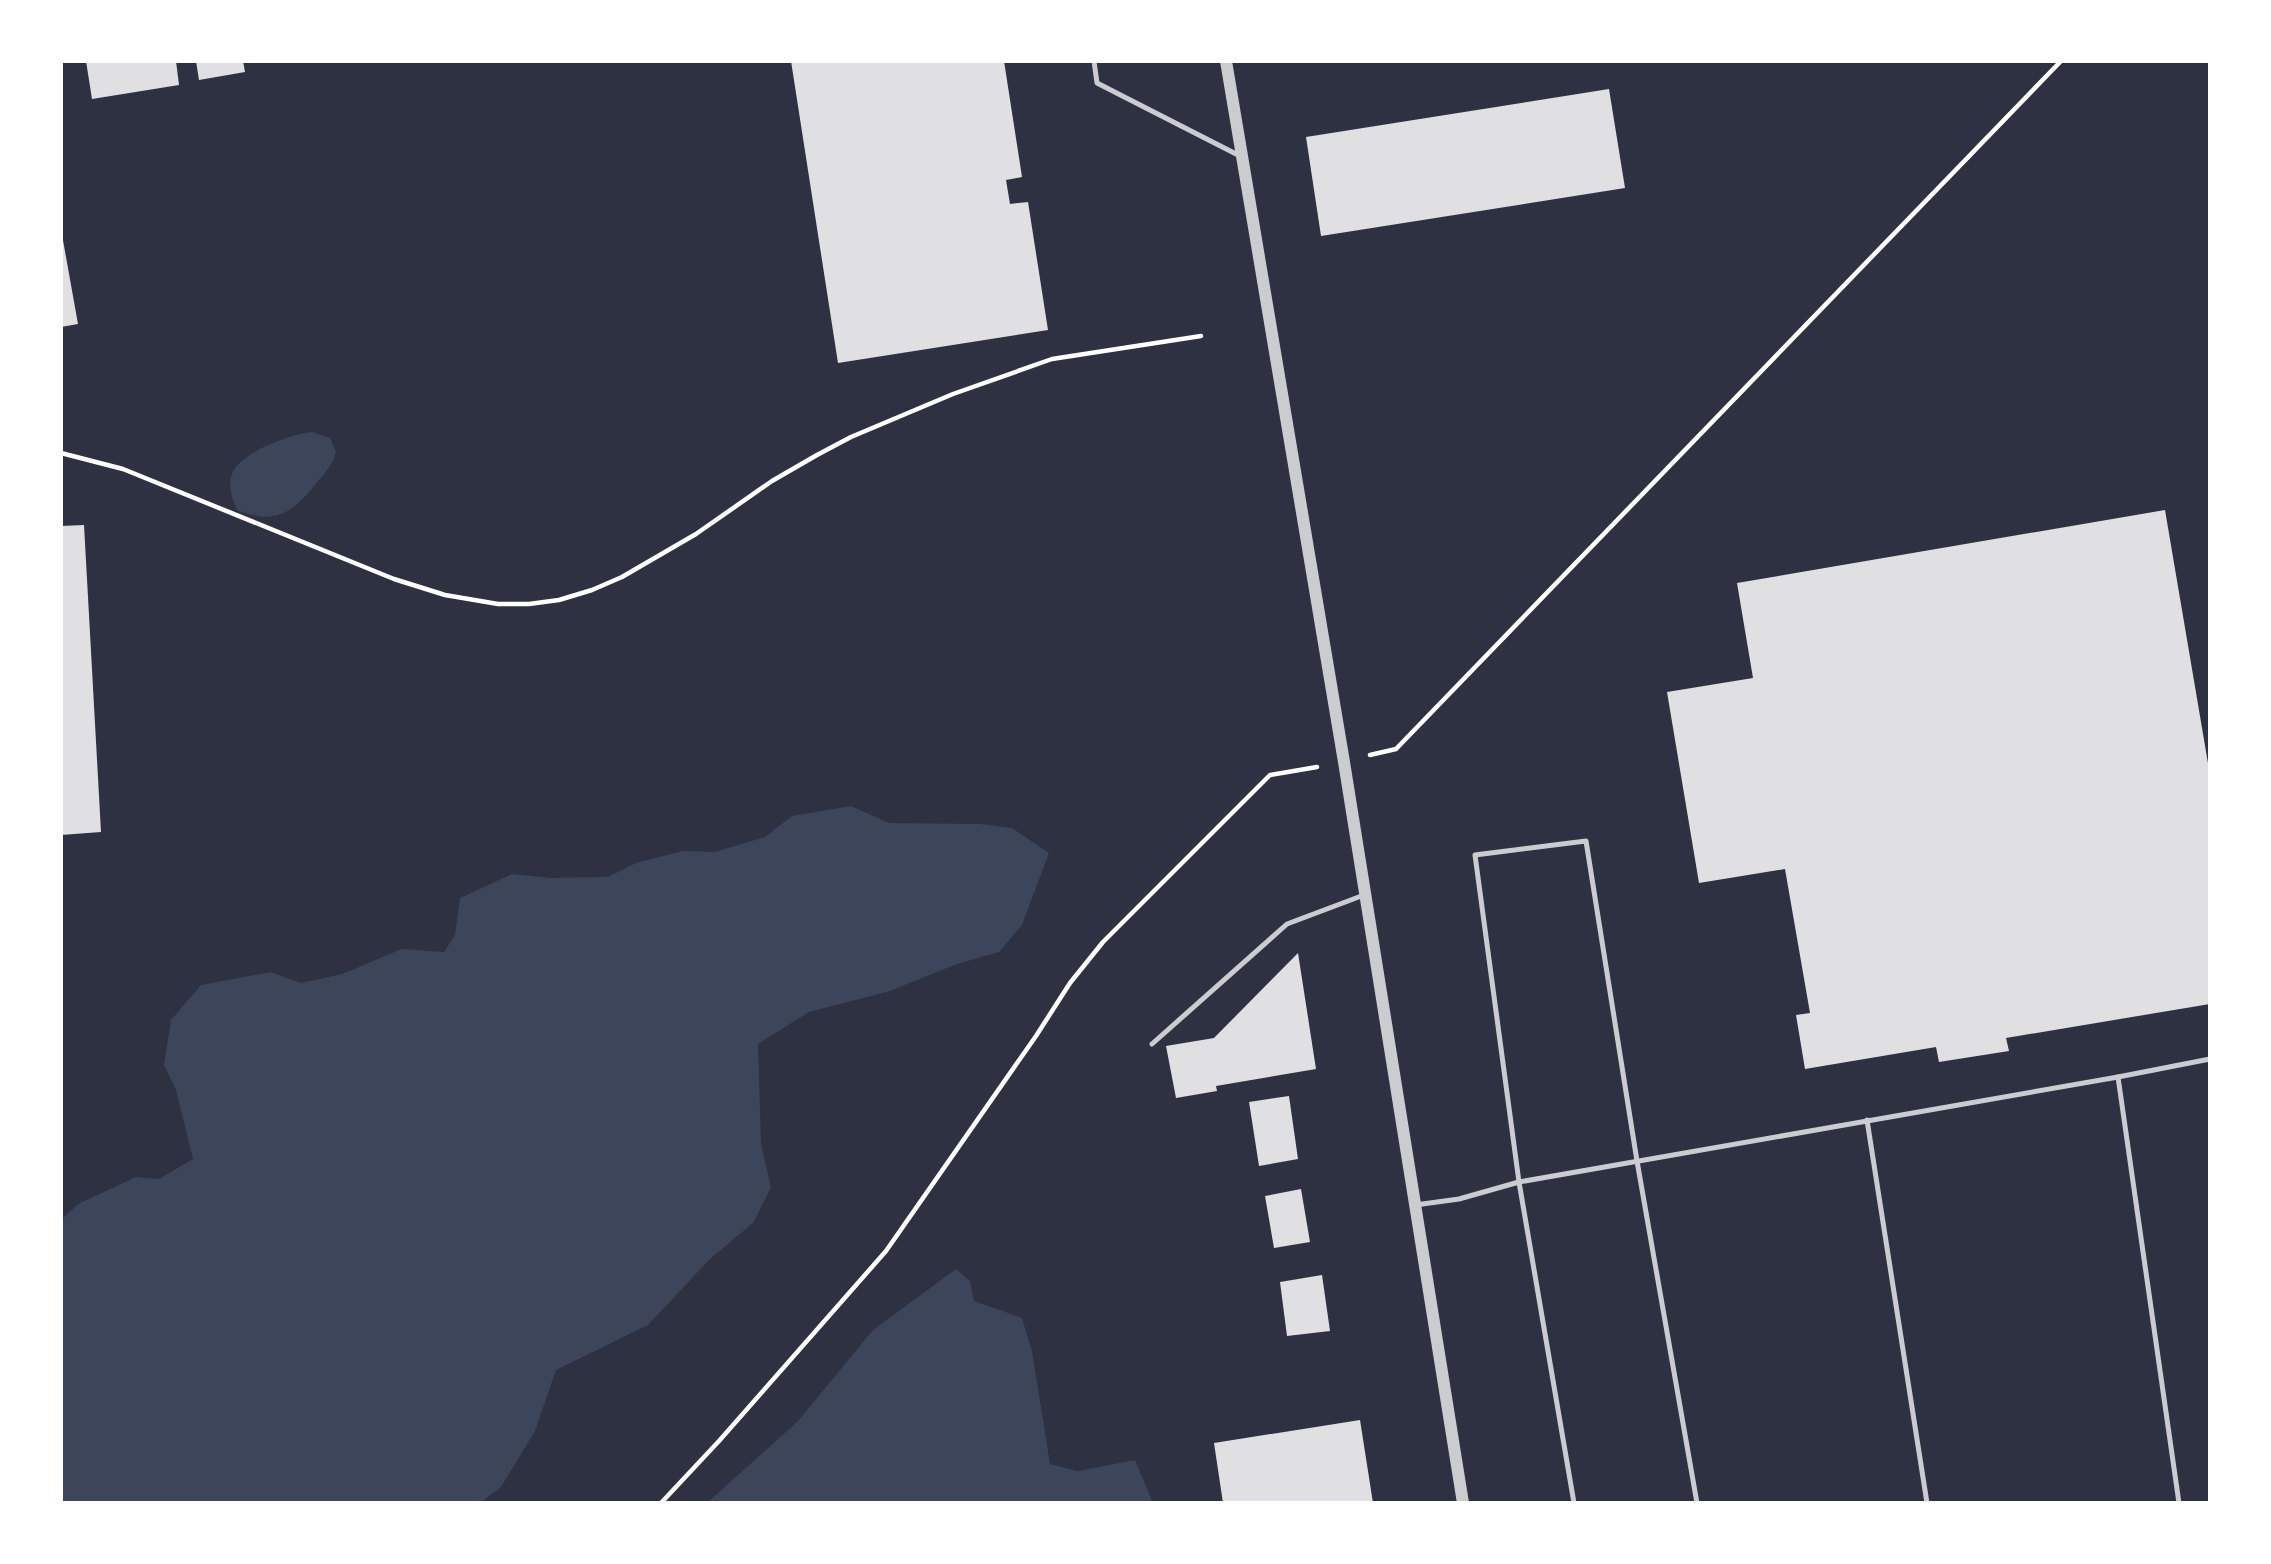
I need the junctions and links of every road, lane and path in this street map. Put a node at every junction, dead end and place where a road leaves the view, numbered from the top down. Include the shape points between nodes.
1 (1094, 61) edge
2 (1226, 61) edge
3 (1242, 158) junction
4 (1201, 336) dead end
5 (61, 453) edge
6 (1366, 894) junction
7 (1152, 1044) dead end
8 (2210, 1059) edge
9 (2118, 1077) junction
10 (1867, 1120) junction
11 (1637, 1161) junction
12 (1518, 1182) junction
13 (1415, 1205) junction
14 (1463, 1503) edge
15 (1574, 1503) edge
16 (1696, 1503) edge
17 (1927, 1503) edge
18 (2179, 1503) edge

1 - 3 lane via 1097,83
2 - 3 street
3 - 6 street
4 - 5 path via 1052,359 942,398 817,455 622,577 581,594 529,604 445,596 123,468
6 - 7 lane via 1287,924
6 - 13 street
8 - 9 lane
9 - 10 lane
9 - 18 lane
10 - 11 lane
10 - 17 lane
11 - 12 lane
11 - 12 lane via 1586,841 1475,855
11 - 16 lane
12 - 13 lane via 1460,1199
12 - 15 lane
13 - 14 street

